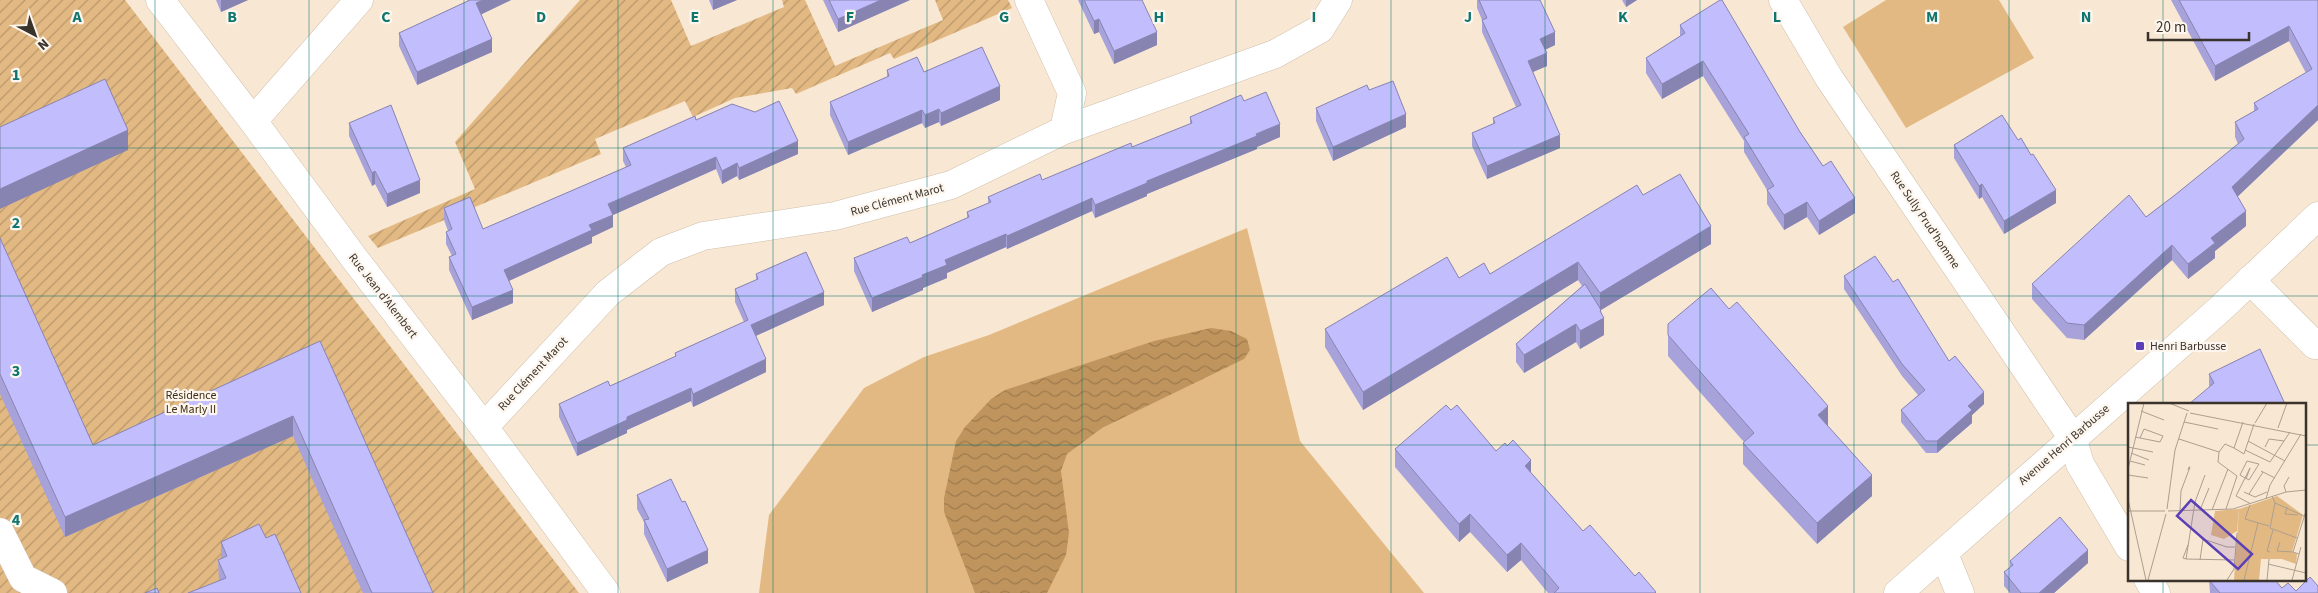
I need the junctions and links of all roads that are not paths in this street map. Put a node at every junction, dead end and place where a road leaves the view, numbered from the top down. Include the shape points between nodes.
1 (160, 0) edge
2 (359, 0) edge
3 (1029, 0) edge
4 (1338, 0) edge
5 (1783, 0) edge
6 (254, 121) junction
7 (1064, 130) junction
8 (2318, 218) edge
9 (2250, 280) junction
10 (2318, 342) edge
11 (484, 427) junction
12 (2072, 437) junction
13 (0, 532) edge
14 (2128, 545) edge
15 (1944, 554) junction
16 (2149, 580) edge
17 (53, 593) edge
18 (606, 593) edge
19 (1898, 593) edge
20 (1960, 593) edge
21 (2156, 593) edge

1 - 6 street, Rue Jean d'Alembert
2 - 6 street
3 - 7 street via 1072,93
4 - 7 street, Rue Clément Marot via 1320,29 1275,54
5 - 12 street, Rue Sully Prud'homme via 1829,78
6 - 11 street, Rue Jean d'Alembert
7 - 11 street, Rue Clément Marot via 951,185 835,216 703,236 661,252 608,293
8 - 9 street, Avenue Henri Barbusse
9 - 10 street via 2315,344
9 - 12 street, Avenue Henri Barbusse
11 - 18 street, Rue Jean d'Alembert
12 - 14 street, Rue Sully Prud'homme via 2080,464
12 - 15 street, Avenue Henri Barbusse
13 - 17 street via 23,578
15 - 19 street, Avenue Henri Barbusse
15 - 20 street
16 - 21 street

